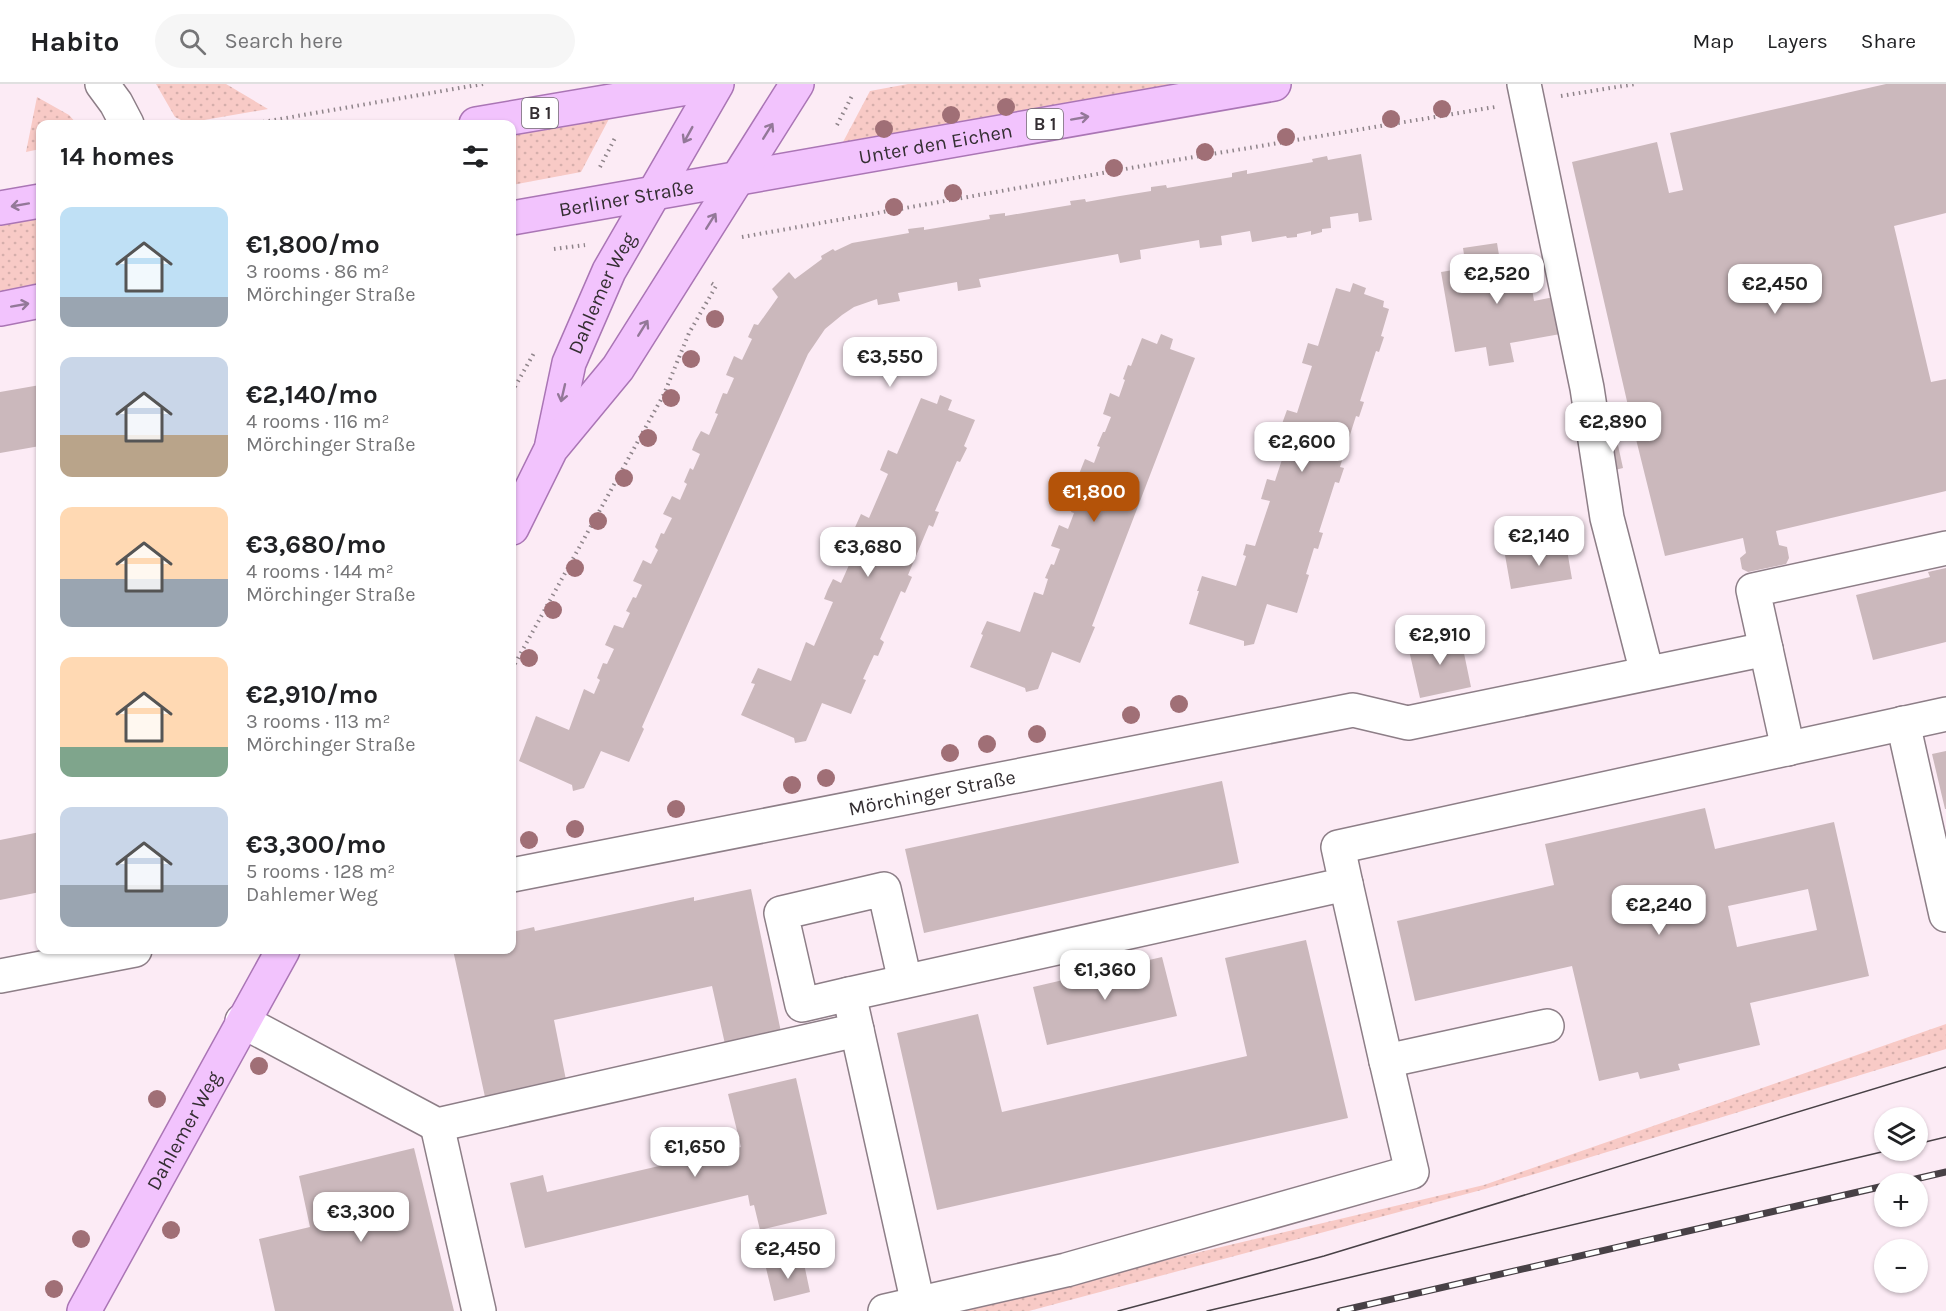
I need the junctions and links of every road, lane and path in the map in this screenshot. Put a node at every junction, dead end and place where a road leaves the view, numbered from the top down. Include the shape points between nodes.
1 (102, 84) edge
2 (483, 84) edge
3 (711, 84) edge
4 (717, 84) edge
5 (797, 84) edge
6 (1274, 84) edge
7 (1635, 84) edge
8 (1526, 93) edge
9 (853, 94) dead end
10 (125, 120) edge
11 (274, 120) edge
12 (500, 120) edge
13 (618, 133) dead end
14 (832, 135) dead end
15 (598, 170) dead end
16 (739, 178) junction
17 (656, 192) junction
18 (36, 202) edge
19 (0, 208) edge
20 (516, 217) edge
21 (808, 226) dead end
22 (684, 264) junction
23 (36, 303) edge
24 (0, 309) edge
25 (551, 449) junction
26 (516, 520) edge
27 (1946, 548) edge
28 (1766, 649) junction
29 (516, 662) edge
30 (1647, 673) junction
31 (1946, 714) edge
32 (1903, 723) junction
33 (1788, 749) junction
34 (516, 874) edge
35 (1346, 884) junction
36 (1946, 915) edge
37 (114, 954) edge
38 (281, 954) edge
39 (0, 976) edge
40 (905, 981) junction
41 (849, 994) junction
42 (242, 1022) junction
43 (1546, 1026) dead end
44 (857, 1030) junction
45 (1386, 1061) junction
46 (437, 1125) junction
47 (918, 1304) junction
48 (84, 1311) edge
49 (479, 1311) edge
50 (885, 1311) edge

1 - 10 street
2 - 11 path
3 - 12 main road, B 1
4 -> 17 main road, Dahlemer Weg
16 -> 5 main road, Dahlemer Weg
16 -> 6 main road, Unter den Eichen / B 1
7 - 8 path
8 - 21 path
8 - 30 street via 1587,388 1607,518
9 - 14 path
13 - 15 path
16 - 17 main road, Berliner Straße / B 1
22 -> 16 main road, Dahlemer Weg
17 - 20 main road, Berliner Straße / B 1
17 -> 25 main road, Dahlemer Weg via 609,271 569,363
18 -> 19 main road
25 -> 22 main road, Dahlemer Weg via 618,368
22 - 29 path via 716,286 689,333 664,394
24 -> 23 main road
25 - 26 main road, Dahlemer Weg
27 - 28 street via 1753,590
28 - 30 street
28 - 33 street
30 - 34 street, Mörchinger Straße via 1408,723 1353,710
31 - 32 street
32 - 33 street
32 - 36 street
33 - 35 street via 1338,847
35 - 40 street
35 - 45 street
37 - 39 street
38 - 42 main road, Dahlemer Weg
40 - 41 street
40 - 41 street via 884,889 781,913 802,1005
41 - 44 street
42 - 46 street
42 - 48 main road, Dahlemer Weg
43 - 45 street
44 - 46 street
44 - 47 street
45 - 47 street via 1412,1172 1066,1270
46 - 49 street
47 - 50 street

